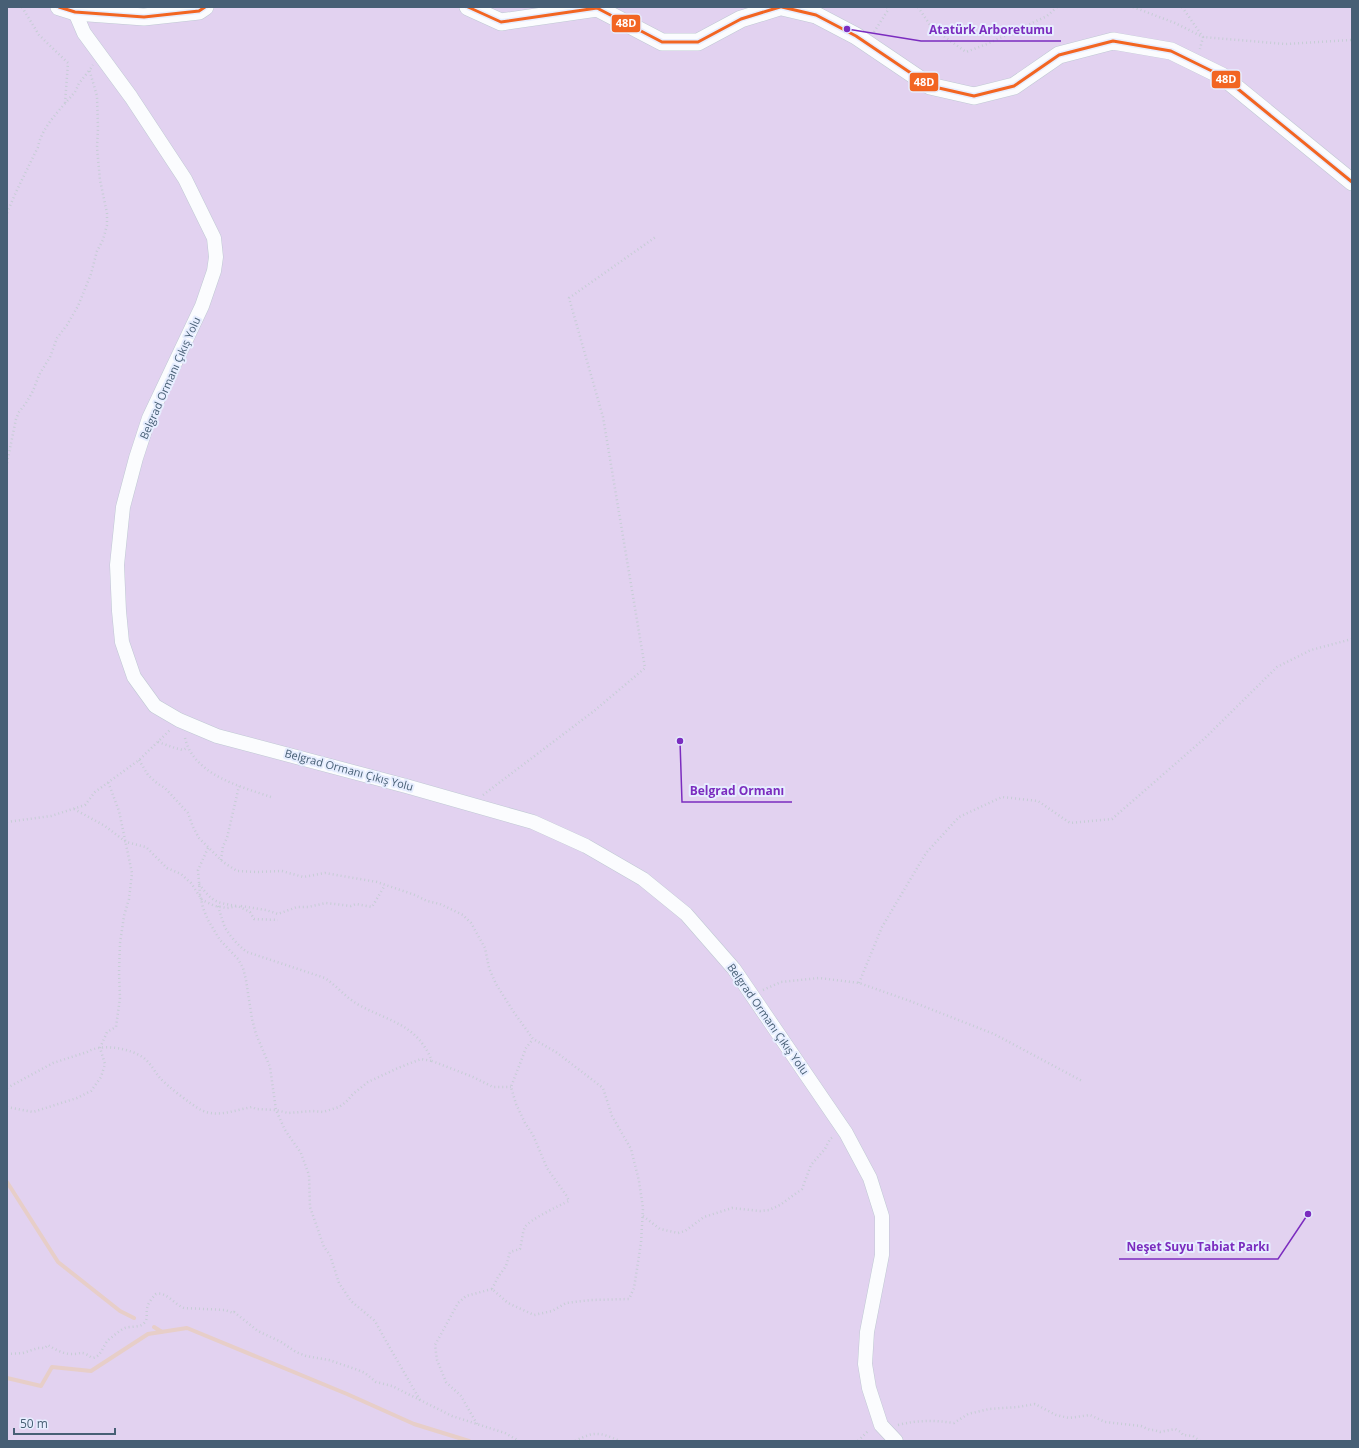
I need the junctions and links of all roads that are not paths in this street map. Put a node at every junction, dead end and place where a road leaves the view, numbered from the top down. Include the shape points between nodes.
1 (205, 7) edge
2 (468, 7) edge
3 (781, 7) edge
4 (67, 10) edge
5 (1352, 182) edge
6 (892, 1436) edge

1 - 4 street via 199,11 144,17
2 - 3 street via 501,22 597,8 662,42 698,42 741,19
3 - 5 street via 816,15 867,44 930,86 974,96 1014,86 1059,55 1112,41 1171,51 1222,76
4 - 6 street, Belgrad Ormanı Çıkış Yolu via 131,97 185,179 214,238 216,257 202,306 149,418 123,507 117,564 119,611 122,642 134,677 155,706 179,721 217,736 533,822 586,846 643,879 686,914 734,969 846,1133 870,1178 882,1216 882,1255 867,1332 865,1364 869,1388 881,1425

